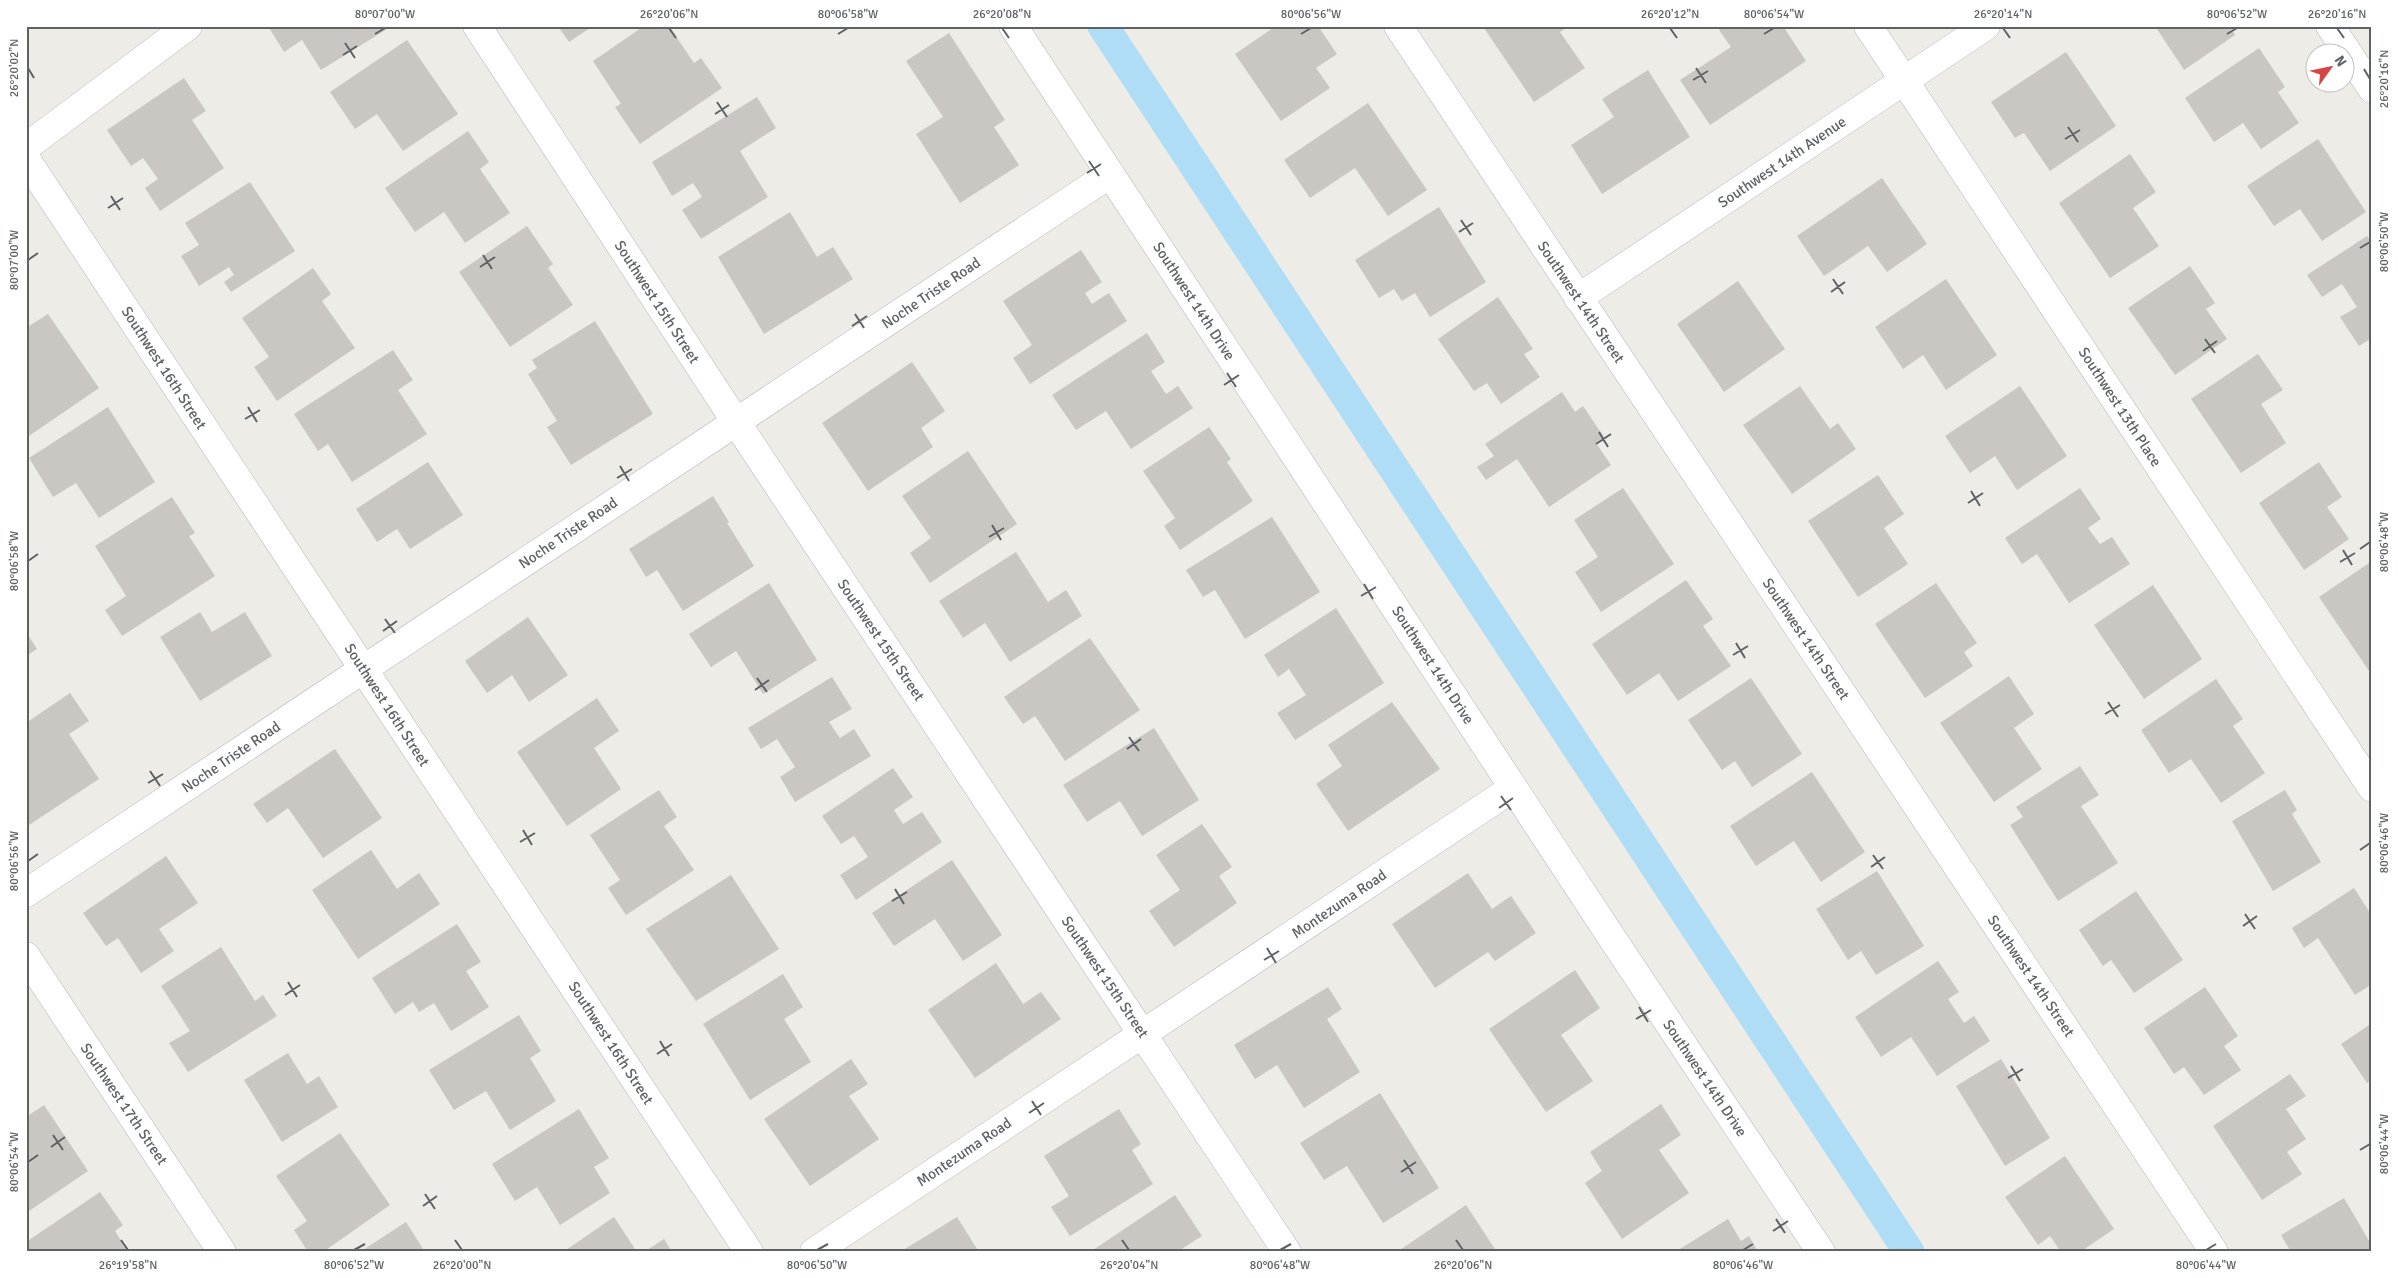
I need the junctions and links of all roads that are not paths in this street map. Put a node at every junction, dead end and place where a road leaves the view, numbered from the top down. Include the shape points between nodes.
1 (188, 26) edge
2 (477, 26) edge
3 (1013, 26) edge
4 (1398, 26) edge
5 (1868, 26) edge
6 (1986, 26) edge
7 (2330, 26) edge
8 (1904, 80) junction
9 (2372, 89) edge
10 (26, 147) edge
11 (26, 159) edge
12 (1110, 174) junction
13 (1578, 298) junction
14 (736, 422) junction
15 (364, 669) junction
16 (1513, 788) junction
17 (2372, 788) edge
18 (26, 893) edge
19 (26, 956) edge
20 (1142, 1034) junction
21 (222, 1252) edge
22 (749, 1252) edge
23 (814, 1252) edge
24 (1287, 1252) edge
25 (1821, 1252) edge
26 (2214, 1252) edge

1 - 10 street
2 - 14 street, Southwest 15th Street
3 - 12 street, Southwest 14th Drive
4 - 13 street, Southwest 14th Street
5 - 8 street, Southwest 13th Place
6 - 8 street, Southwest 14th Avenue
7 - 9 street
8 - 13 street, Southwest 14th Avenue
8 - 17 street, Southwest 13th Place
11 - 15 street, Southwest 16th Street
12 - 14 street, Noche Triste Road
12 - 16 street, Southwest 14th Drive
13 - 26 street, Southwest 14th Street
14 - 15 street, Noche Triste Road
14 - 20 street, Southwest 15th Street
15 - 18 street, Noche Triste Road
15 - 22 street, Southwest 16th Street
16 - 20 street, Montezuma Road
16 - 25 street, Southwest 14th Drive
19 - 21 street, Southwest 17th Street
20 - 23 street, Montezuma Road
20 - 24 street, Southwest 15th Street

